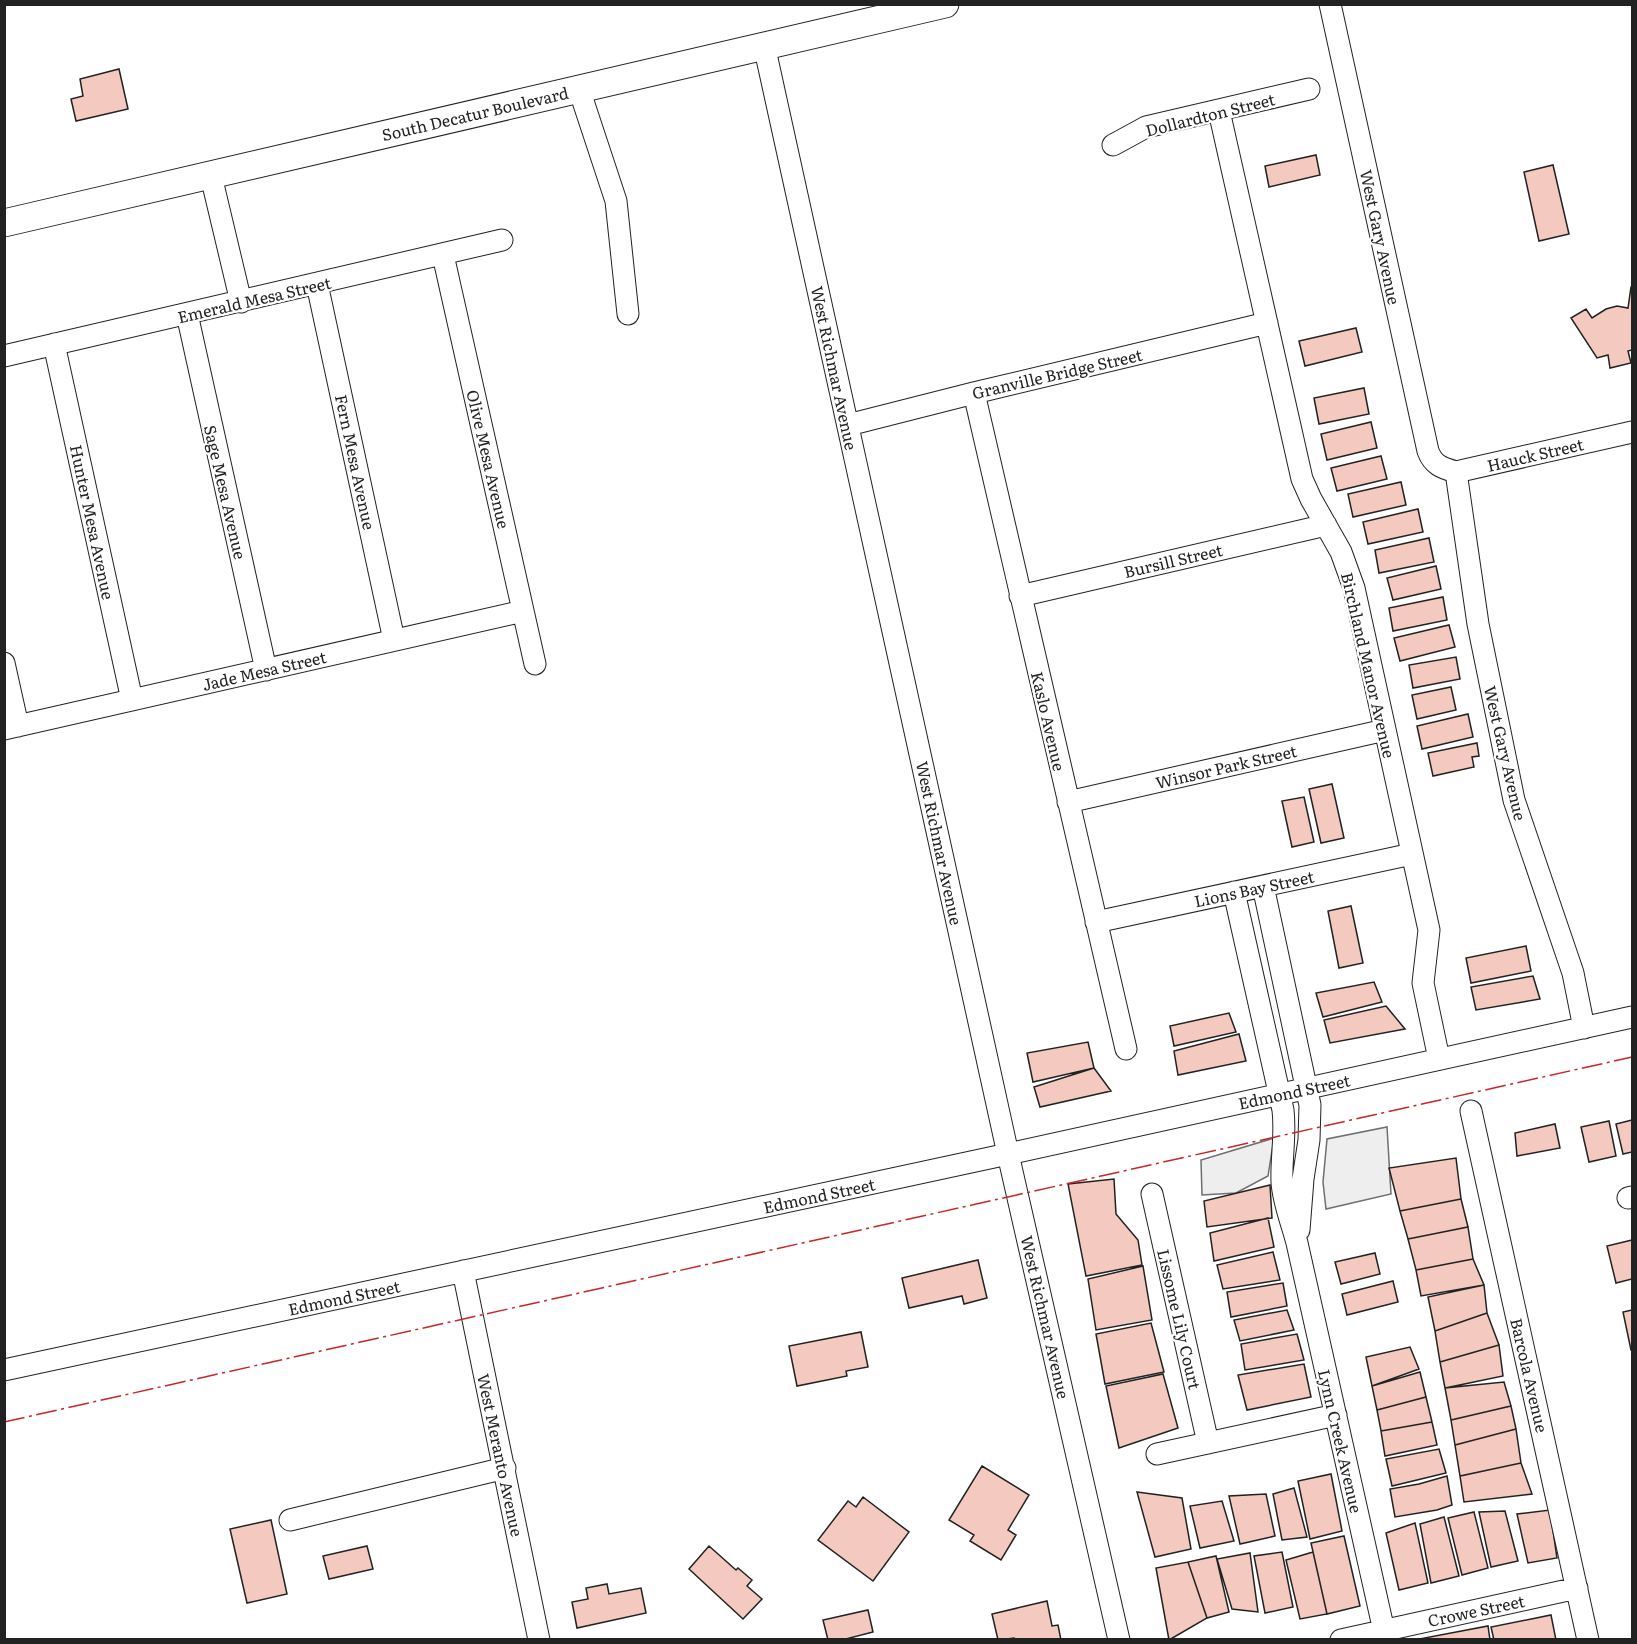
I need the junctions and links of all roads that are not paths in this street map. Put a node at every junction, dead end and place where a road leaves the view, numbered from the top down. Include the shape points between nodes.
1 (945, 4) edge
2 (1330, 4) edge
3 (764, 45) junction
4 (579, 89) junction
5 (1309, 89) dead end
6 (1219, 111) junction
7 (1113, 145) dead end
8 (211, 176) junction
9 (4, 223) edge
10 (502, 240) dead end
11 (444, 255) junction
12 (317, 284) junction
13 (241, 302) junction
14 (187, 314) junction
15 (628, 314) dead end
16 (1266, 323) junction
17 (54, 344) junction
18 (4, 356) edge
19 (974, 393) junction
20 (848, 425) junction
21 (1632, 432) edge
22 (1448, 469) junction
23 (1326, 525) junction
24 (1020, 596) junction
25 (523, 611) junction
26 (394, 640) junction
27 (4, 663) edge
28 (535, 664) dead end
29 (266, 670) junction
30 (132, 700) junction
31 (11, 727) edge
32 (1385, 730) junction
33 (1068, 802) junction
34 (1412, 854) junction
35 (1263, 886) junction
36 (1234, 892) junction
37 (1096, 922) junction
38 (1276, 945) junction
39 (1248, 952) junction
40 (1632, 1017) edge
41 (1584, 1028) junction
42 (1126, 1049) dead end
43 (1439, 1059) junction
44 (1306, 1089) junction
45 (1280, 1094) junction
46 (1471, 1111) dead end
47 (1008, 1154) junction
48 (1292, 1185) junction
49 (1152, 1194) dead end
50 (463, 1271) junction
51 (4, 1370) edge
52 (1336, 1415) junction
53 (1208, 1443) junction
54 (1157, 1454) dead end
55 (505, 1468) junction
56 (291, 1520) dead end
57 (1577, 1588) junction
58 (1385, 1635) edge
59 (539, 1640) edge
60 (1119, 1640) edge
61 (1341, 1640) edge
62 (1588, 1640) edge

1 - 3 main road, South Decatur Boulevard
2 - 22 street, West Gary Avenue via 1428,451 1434,463
3 - 4 main road, South Decatur Boulevard
3 - 20 street, West Richmar Avenue
4 - 8 main road, South Decatur Boulevard
4 - 15 street via 616,201
5 - 6 street, Dollardton Street
6 - 7 street, Dollardton Street via 1146,127
6 - 16 street, Birchland Manor Avenue
8 - 9 main road, South Decatur Boulevard
8 - 13 street
10 - 11 street, Emerald Mesa Street
11 - 12 street, Emerald Mesa Street
11 - 25 street, Olive Mesa Avenue
12 - 13 street, Emerald Mesa Street
12 - 26 street, Fern Mesa Avenue
13 - 14 street, Emerald Mesa Street
14 - 17 street, Emerald Mesa Street
14 - 29 street, Sage Mesa Avenue
16 - 19 street, Granville Bridge Street
16 - 23 street, Birchland Manor Avenue via 1302,479
17 - 18 street, Emerald Mesa Street
17 - 30 street, Hunter Mesa Avenue
19 - 20 street, Granville Bridge Street
19 - 24 street, Kaslo Avenue
20 - 47 street, West Richmar Avenue
21 - 22 street, Hauck Street
22 - 41 street, West Gary Avenue via 1514,800 1573,973
23 - 24 street, Bursill Street
23 - 32 street, Birchland Manor Avenue via 1354,588
24 - 33 street, Kaslo Avenue
25 - 26 street, Jade Mesa Street
25 - 28 street, Olive Mesa Avenue
26 - 29 street, Jade Mesa Street
27 - 31 street
29 - 30 street, Jade Mesa Street
30 - 31 street, Jade Mesa Street
32 - 33 street, Winsor Park Street
32 - 34 street, Birchland Manor Avenue
33 - 37 street, Kaslo Avenue
34 - 35 street, Lions Bay Street
34 - 43 street, Birchland Manor Avenue via 1429,930 1423,983
35 - 36 street, Lions Bay Street
35 - 38 street, Lynn Creek Avenue
36 - 37 street, Lions Bay Street
36 - 39 street, Lynn Creek Avenue
37 - 42 street, Kaslo Avenue
38 - 39 street
38 - 44 street, Lynn Creek Avenue
39 - 45 street, Lynn Creek Avenue
40 - 41 street, Edmond Street
41 - 43 street, Edmond Street
43 - 44 street, Edmond Street
44 - 45 street, Edmond Street
44 - 48 street, Lynn Creek Avenue via 1310,1128
45 - 47 street, Edmond Street
45 - 48 street, Lynn Creek Avenue
46 - 57 street, Barcola Avenue
47 - 50 street, Edmond Street
47 - 60 street, West Richmar Avenue
48 - 52 street, Lynn Creek Avenue via 1297,1243
49 - 53 street, Lissome Lily Court
50 - 51 street, Edmond Street
50 - 55 street, West Meranto Avenue
52 - 53 street
52 - 58 street, Lynn Creek Avenue
53 - 54 street
55 - 56 street
55 - 59 street, West Meranto Avenue
57 - 58 street, Crowe Street
57 - 62 street, Barcola Avenue
58 - 61 street, Crowe Street

